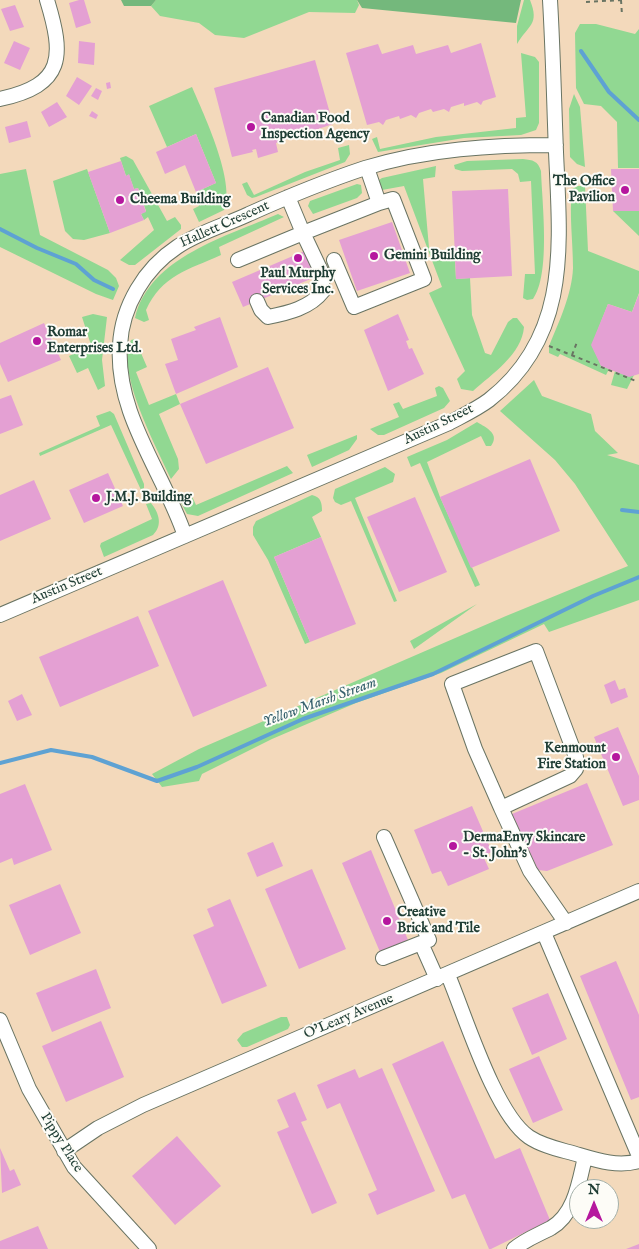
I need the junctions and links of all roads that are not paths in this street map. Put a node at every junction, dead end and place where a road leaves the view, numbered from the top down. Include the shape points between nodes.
1 (47, 0) edge
2 (550, 0) edge
3 (0, 99) edge
4 (556, 146) junction
5 (367, 168) junction
6 (288, 197) junction
7 (379, 203) junction
8 (302, 233) junction
9 (238, 260) dead end
10 (334, 260) dead end
11 (257, 301) dead end
12 (185, 536) junction
13 (0, 615) edge
14 (500, 808) junction
15 (384, 837) dead end
16 (639, 891) edge
17 (566, 923) junction
18 (544, 933) junction
19 (421, 943) junction
20 (383, 958) dead end
21 (442, 977) junction
22 (0, 1020) edge
23 (64, 1151) junction
24 (639, 1156) edge
25 (585, 1157) junction
26 (639, 1161) edge
27 (149, 1249) edge
28 (514, 1249) edge

1 - 3 street via 58,38 55,65 36,87 23,94
2 - 4 street, Austin Street
4 - 5 street, Hallett Crescent via 462,149
4 - 12 street, Austin Street via 559,268 548,318 538,341 504,385 488,400 464,414
5 - 6 street, Hallett Crescent
5 - 7 street
6 - 8 street
6 - 12 street, Hallett Crescent via 176,247 147,276 128,307 120,343 124,395
7 - 8 street
7 - 10 street via 393,199 424,279 354,307
8 - 9 street
8 - 11 street via 321,271 323,291 306,305 286,314 268,317
12 - 13 street, Austin Street
14 - 14 street via 452,684 536,651 571,742 576,769 570,776
14 - 17 street via 530,871
15 - 19 street via 429,940
16 - 17 street, O'Leary Avenue
17 - 18 street, O'Leary Avenue
18 - 21 street, O'Leary Avenue
18 - 24 street
19 - 20 street
19 - 21 street
21 - 23 street, O'Leary Avenue via 143,1105 98,1128
21 - 25 street via 504,1108 518,1128 540,1144
22 - 23 street, Pippy Place via 29,1089
23 - 27 street, Pippy Place via 98,1195
25 - 26 street via 616,1164
25 - 28 street via 573,1201 562,1221

